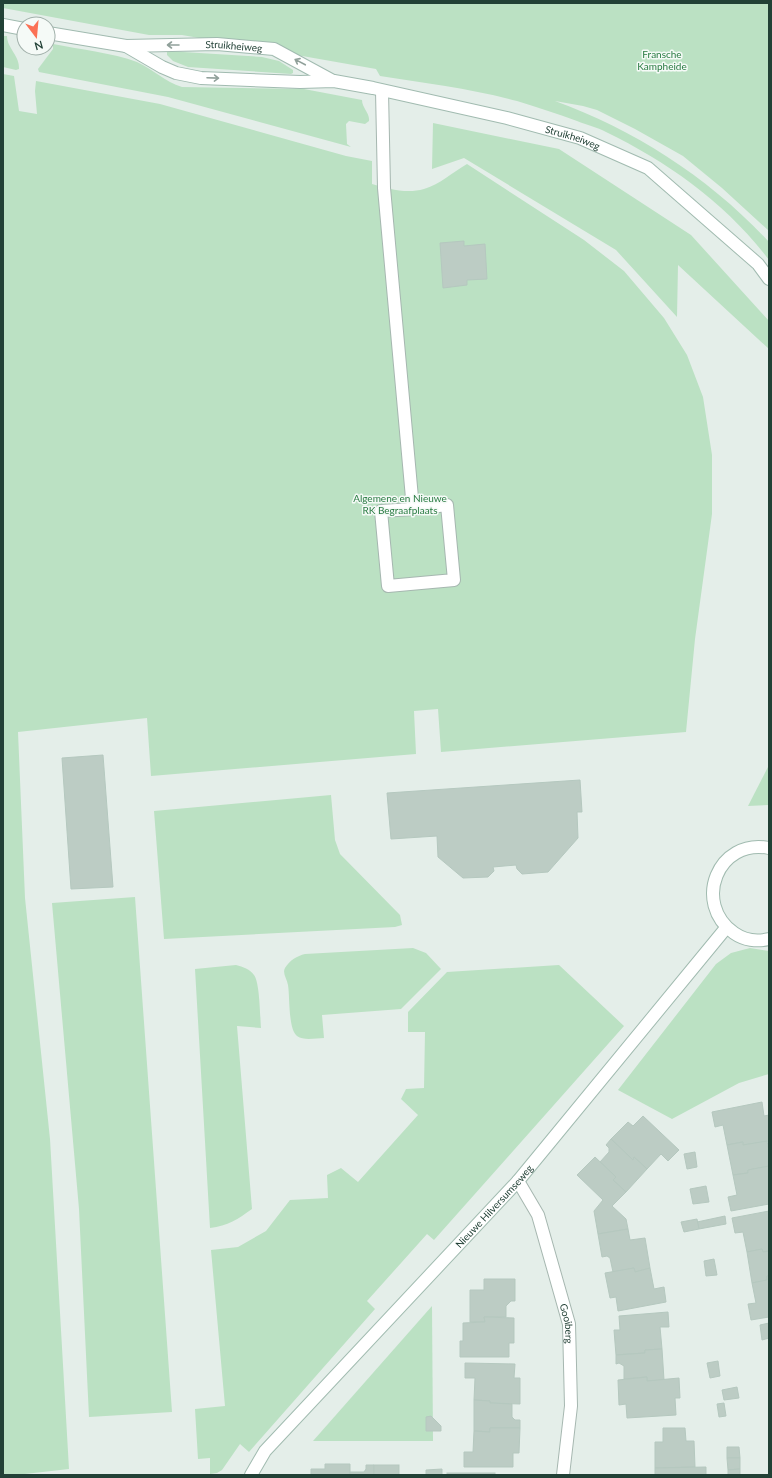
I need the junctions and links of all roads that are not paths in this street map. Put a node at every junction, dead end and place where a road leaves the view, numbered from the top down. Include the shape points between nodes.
1 (3, 25) edge
2 (16, 27) edge
3 (56, 34) edge
4 (126, 46) junction
5 (334, 81) junction
6 (382, 91) junction
7 (769, 279) edge
8 (414, 509) junction
9 (769, 848) edge
10 (726, 928) junction
11 (769, 939) edge
12 (518, 1180) junction
13 (251, 1475) edge
14 (563, 1475) edge

1 - 2 street
3 - 4 street, Struikheiweg
4 -> 5 street, Struikheiweg via 176,73 300,82
5 -> 4 street, Struikheiweg via 274,49 217,44
5 - 6 street, Struikheiweg
6 - 7 street, Struikheiweg via 507,118 580,138 648,168 758,264
6 - 8 street via 384,188
8 - 8 street via 381,511 388,586 454,580 447,506
9 - 10 street via 750,848 739,852 722,866 716,876 712,897 719,919
10 - 11 street via 750,940
10 - 12 street, Nieuwe Hilversumseweg
12 - 13 street, Nieuwe Hilversumseweg via 265,1451
12 - 14 street, Gooiberg via 538,1215 570,1324 571,1406

